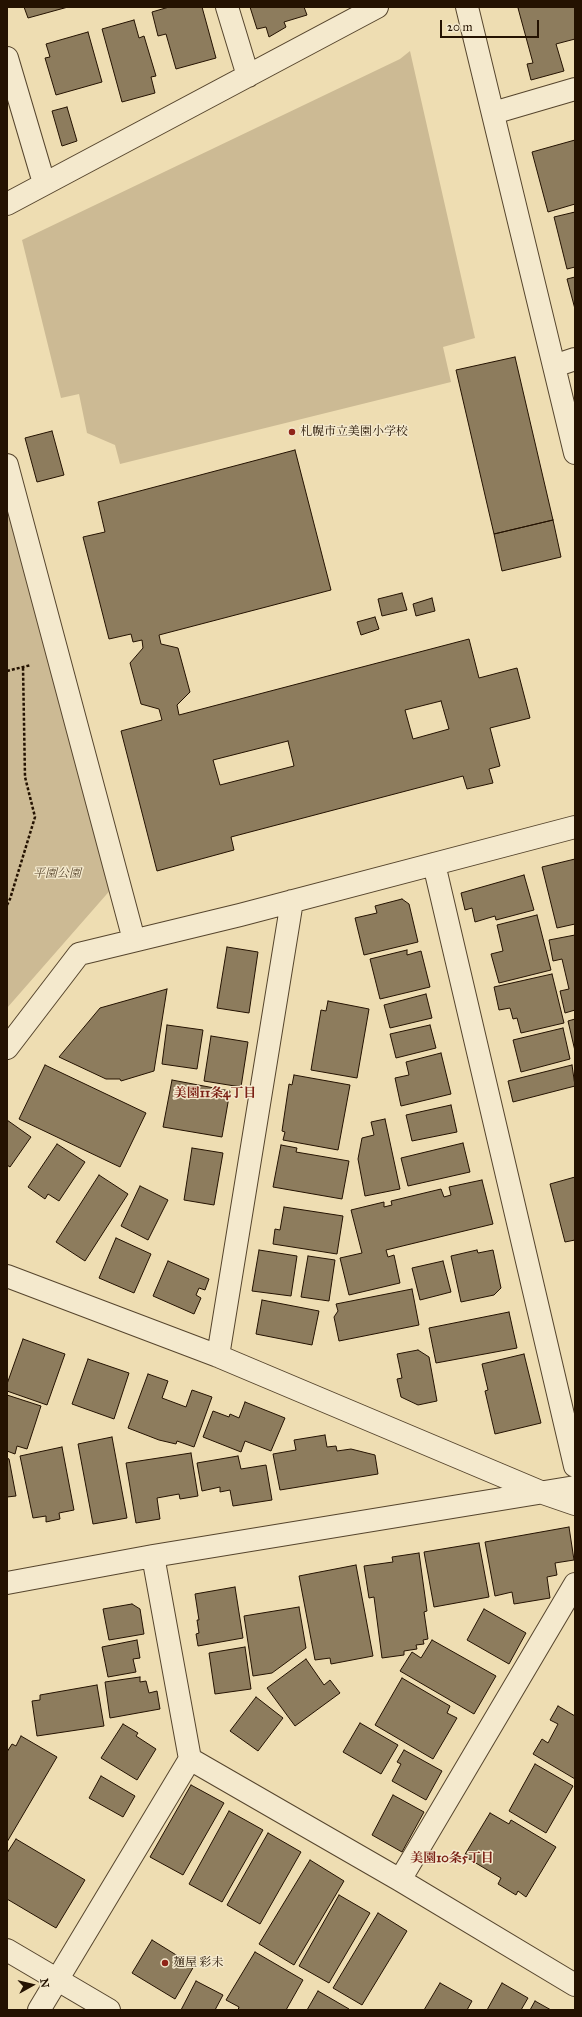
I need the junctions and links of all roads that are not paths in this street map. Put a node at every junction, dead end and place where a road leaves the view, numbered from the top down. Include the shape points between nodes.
1 (227, 7) edge
2 (376, 7) edge
3 (467, 7) edge
4 (7, 58) edge
5 (248, 76) junction
6 (575, 88) edge
7 (493, 113) junction
8 (44, 183) junction
9 (7, 204) edge
10 (575, 359) edge
11 (554, 366) junction
12 (575, 453) edge
13 (7, 465) edge
14 (575, 826) edge
15 (434, 864) junction
16 (292, 901) junction
17 (134, 940) junction
18 (7, 1048) edge
19 (7, 1276) edge
20 (218, 1356) junction
21 (575, 1466) edge
22 (575, 1487) edge
23 (543, 1493) junction
24 (575, 1504) edge
25 (153, 1556) junction
26 (7, 1582) edge
27 (575, 1584) edge
28 (190, 1759) junction
29 (400, 1880) junction
30 (7, 1950) edge
31 (57, 1980) junction
32 (575, 1985) edge
33 (39, 2010) edge
34 (109, 2010) edge

1 - 5 street
2 - 5 street
3 - 7 street
4 - 8 street
5 - 8 street
6 - 7 street
7 - 11 street
8 - 9 street
10 - 11 street
11 - 12 street
13 - 17 street
14 - 15 street
15 - 16 street
15 - 21 street
16 - 17 street
16 - 20 street
17 - 18 street via 79,954
19 - 20 street
20 - 23 street
22 - 23 street
23 - 24 street
23 - 25 street
25 - 26 street
25 - 28 street
27 - 29 street
28 - 29 street
28 - 31 street
29 - 32 street
30 - 31 street
31 - 33 street
31 - 34 street

